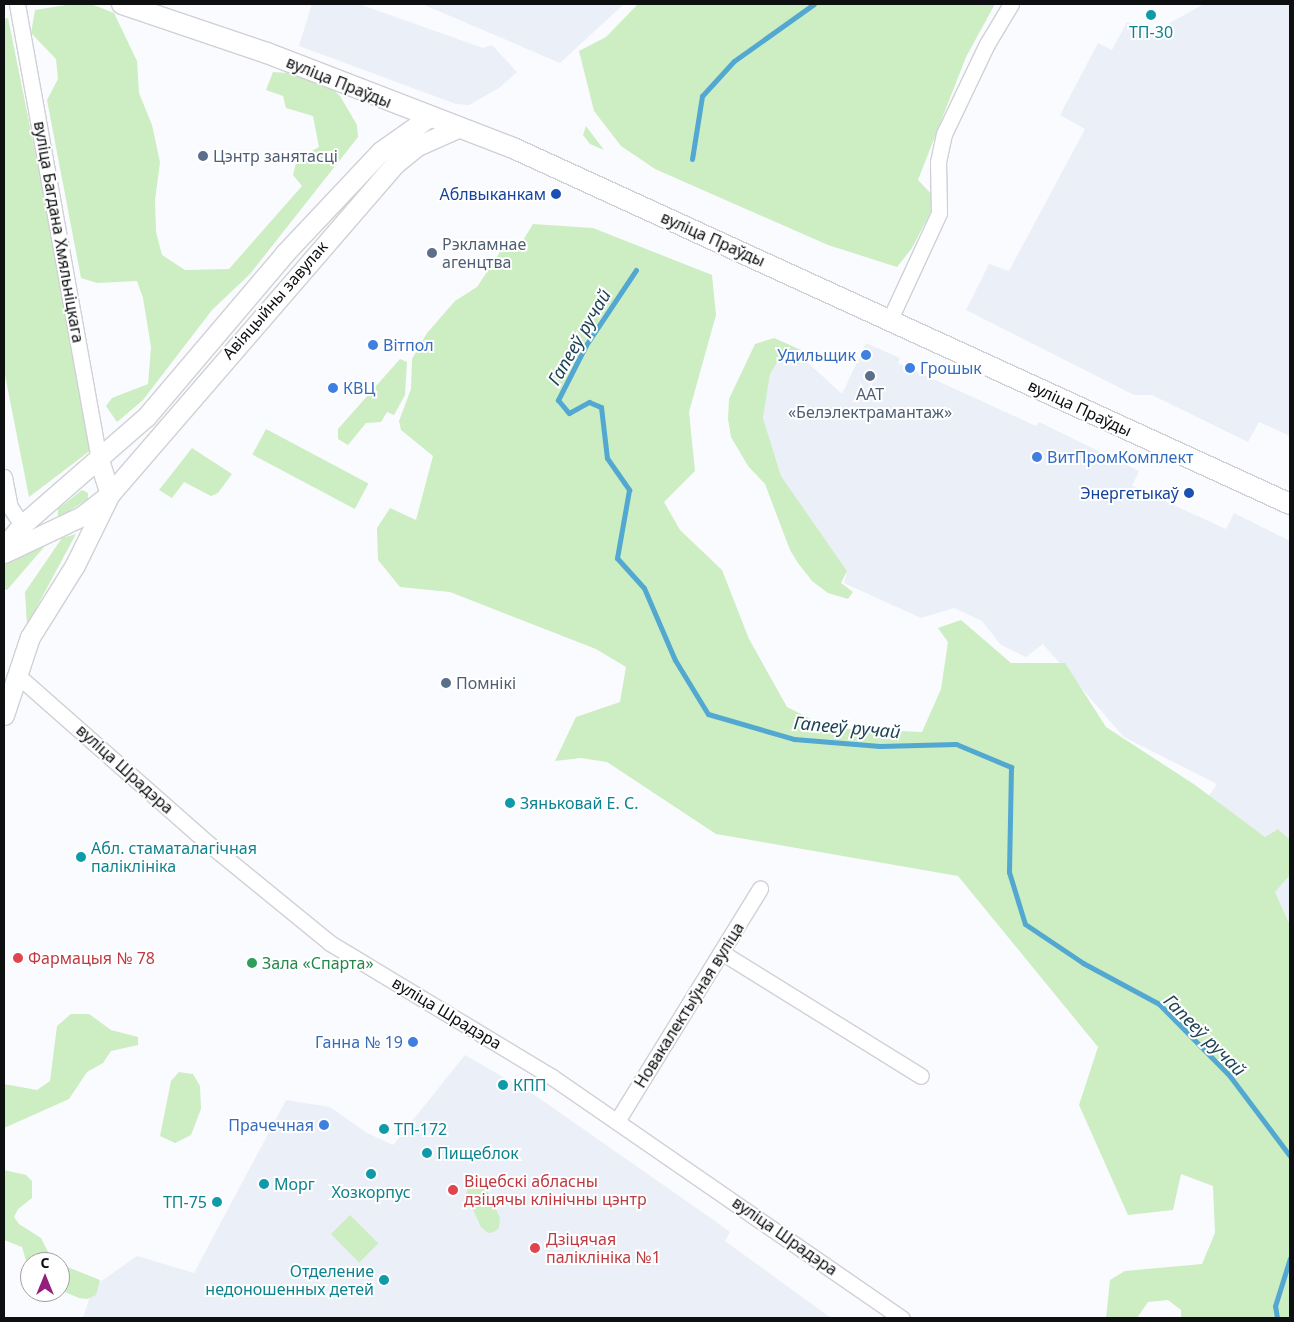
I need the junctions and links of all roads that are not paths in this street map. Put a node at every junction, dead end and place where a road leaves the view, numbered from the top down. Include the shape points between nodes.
1 (17, 4) edge
2 (122, 4) edge
3 (1011, 4) edge
4 (428, 117) junction
5 (458, 128) junction
6 (890, 319) junction
7 (99, 460) junction
8 (4, 477) edge
9 (110, 494) junction
10 (1290, 504) edge
11 (22, 525) junction
12 (4, 546) edge
13 (4, 552) edge
14 (17, 676) junction
15 (4, 715) edge
16 (760, 889) dead end
17 (721, 952) junction
18 (921, 1076) dead end
19 (617, 1121) junction
20 (902, 1318) edge

1 - 7 street, вуліца Багдана Хмяльніцкага
2 - 4 main road, вуліца Праўды via 267,53
3 - 6 street via 987,44 944,134 938,162 939,213
4 - 5 main road, вуліца Праўды
4 - 7 street, Авіяцыйны завулак via 381,151 284,254 146,417
5 - 6 main road, вуліца Праўды via 511,147
5 - 9 street, Авіяцыйны завулак via 417,146 396,163
6 - 10 main road, вуліца Праўды
7 - 9 street, вуліца Багдана Хмяльніцкага
7 - 11 street
8 - 11 street via 10,507
9 - 13 street via 82,516
9 - 14 street via 75,565 30,637
11 - 12 street
14 - 15 street
14 - 19 street, вуліца Шрадэра via 310,928 552,1077
16 - 17 street, Новакалектыўная вуліца
17 - 18 street
17 - 19 street, Новакалектыўная вуліца
19 - 20 street, вуліца Шрадэра

